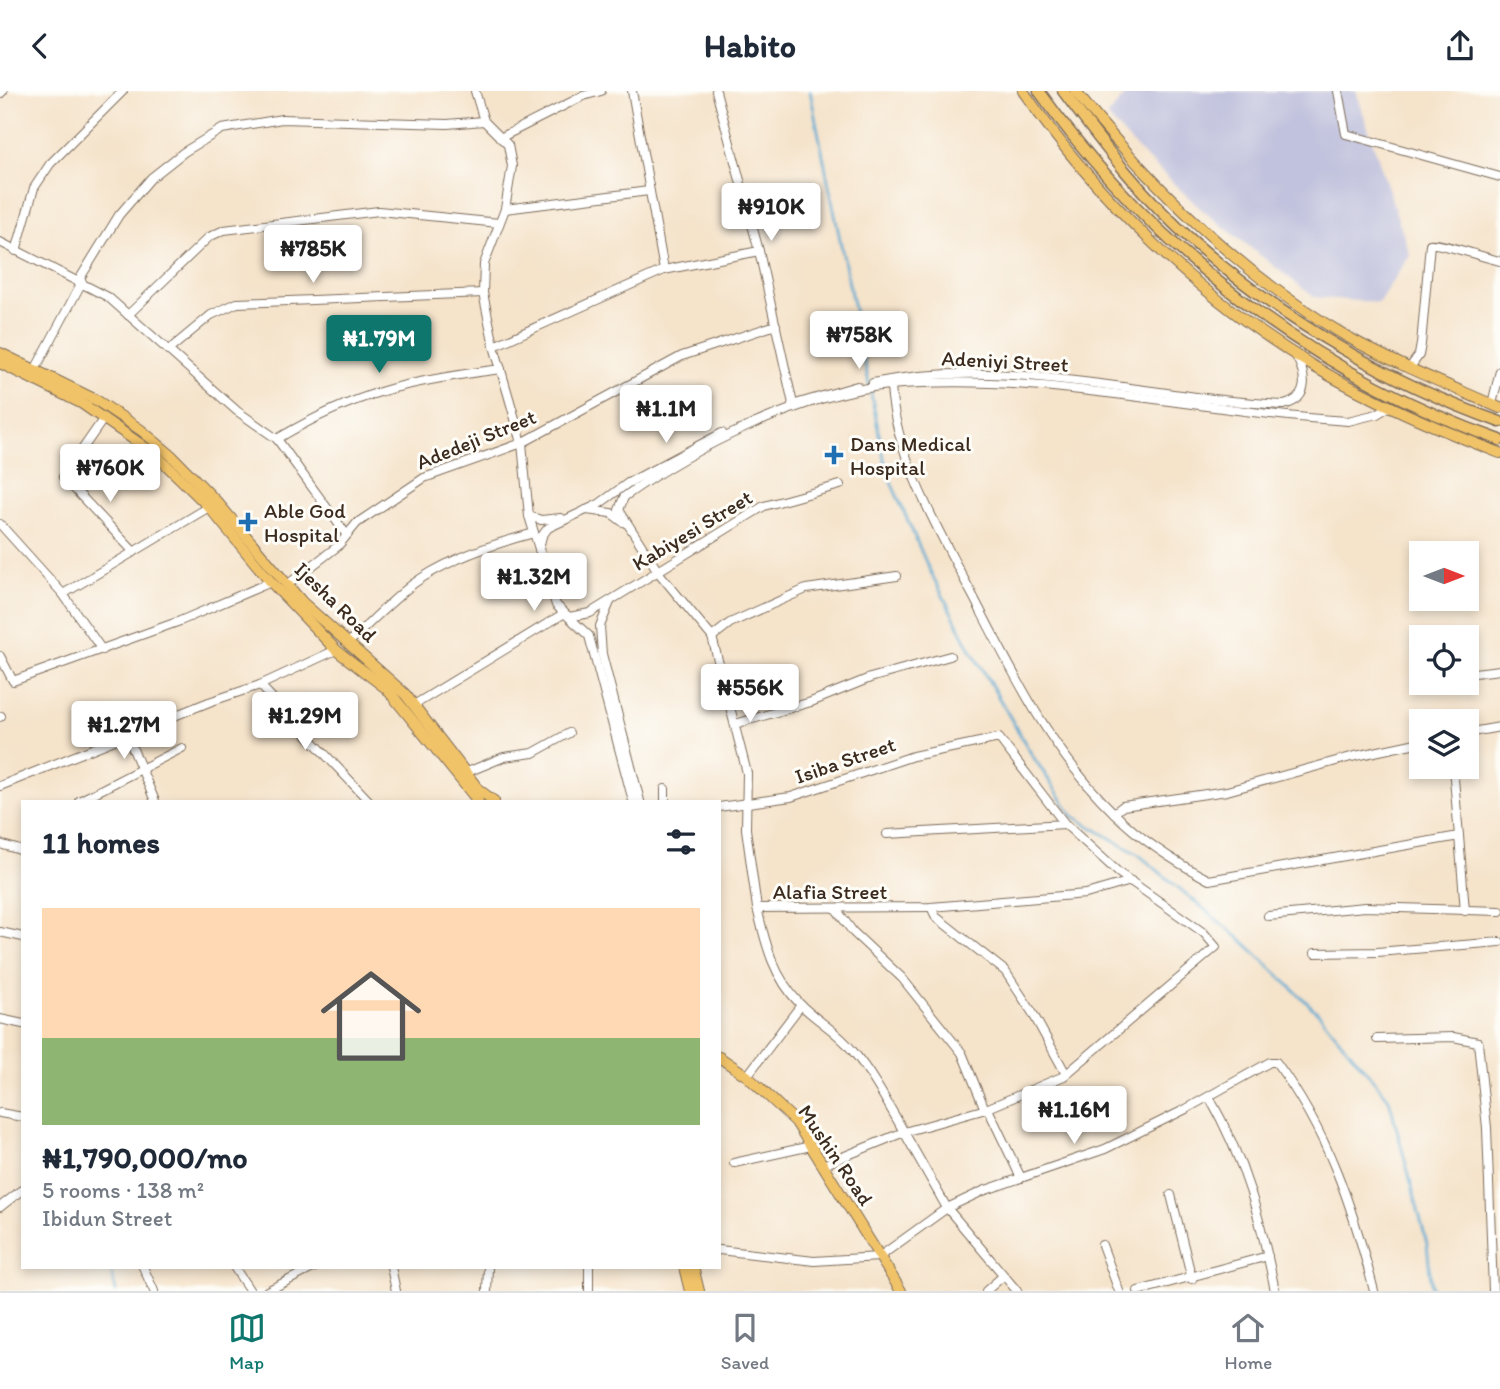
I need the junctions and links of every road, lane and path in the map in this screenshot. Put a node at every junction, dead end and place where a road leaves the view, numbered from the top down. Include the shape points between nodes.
1 (123, 91) edge
2 (475, 91) edge
3 (601, 91) edge
4 (632, 91) edge
5 (716, 91) edge
6 (1023, 91) edge
7 (1039, 91) edge
8 (1063, 91) edge
9 (1075, 91) edge
10 (1338, 91) edge
11 (484, 121) junction
12 (500, 138) junction
13 (1500, 177) edge
14 (649, 191) junction
15 (505, 209) junction
16 (499, 223) junction
17 (0, 242) edge
18 (16, 251) junction
19 (759, 251) junction
20 (1500, 261) edge
21 (664, 270) junction
22 (80, 281) junction
23 (482, 293) junction
24 (128, 315) junction
25 (776, 325) junction
26 (494, 347) junction
27 (170, 349) junction
28 (0, 353) edge
29 (1295, 354) junction
30 (1, 366) edge
31 (36, 369) junction
32 (501, 369) junction
33 (1409, 369) junction
34 (1500, 370) edge
35 (889, 384) junction
36 (839, 393) junction
37 (793, 404) junction
38 (1390, 406) junction
39 (1496, 406) edge
40 (104, 418) junction
41 (1500, 422) edge
42 (127, 426) junction
43 (276, 439) junction
44 (1500, 440) edge
45 (522, 443) junction
46 (1500, 453) edge
47 (840, 485) dead end
48 (209, 507) junction
49 (584, 510) junction
50 (571, 515) junction
51 (528, 516) junction
52 (625, 523) junction
53 (0, 524) edge
54 (534, 533) junction
55 (346, 534) junction
56 (539, 549) junction
57 (134, 552) junction
58 (659, 573) junction
59 (897, 576) dead end
60 (271, 582) junction
61 (287, 585) junction
62 (63, 594) junction
63 (612, 599) junction
64 (566, 616) junction
65 (712, 636) junction
66 (348, 643) junction
67 (102, 650) junction
68 (336, 650) junction
69 (0, 656) edge
70 (950, 656) dead end
71 (1500, 670) edge
72 (1479, 672) edge
73 (260, 685) junction
74 (414, 705) junction
75 (735, 724) junction
76 (1500, 727) edge
77 (1479, 731) edge
78 (569, 733) dead end
79 (127, 735) junction
80 (1409, 745) edge
81 (182, 748) dead end
82 (140, 768) junction
83 (466, 773) junction
84 (1455, 779) edge
85 (0, 786) edge
86 (665, 789) dead end
87 (81, 800) edge
88 (155, 800) edge
89 (368, 800) edge
90 (477, 800) edge
91 (493, 800) edge
92 (633, 800) edge
93 (640, 800) edge
94 (666, 800) edge
95 (745, 802) junction
96 (721, 807) edge
97 (1114, 813) junction
98 (1065, 824) junction
99 (887, 834) dead end
100 (1460, 836) junction
101 (0, 845) edge
102 (21, 850) edge
103 (1130, 881) junction
104 (931, 907) junction
105 (757, 908) junction
106 (836, 909) junction
107 (1465, 911) junction
108 (1500, 911) edge
109 (1268, 916) dead end
110 (0, 932) edge
111 (21, 937) edge
112 (1500, 942) edge
113 (1315, 953) dead end
114 (801, 1005) junction
115 (0, 1019) edge
116 (21, 1024) edge
117 (1377, 1039) dead end
118 (721, 1059) edge
119 (1066, 1074) junction
120 (747, 1076) junction
121 (1209, 1097) junction
122 (986, 1109) junction
123 (0, 1113) edge
124 (21, 1117) edge
125 (904, 1132) junction
126 (811, 1146) junction
127 (734, 1163) dead end
128 (823, 1165) junction
129 (1021, 1178) junction
130 (21, 1191) edge
131 (1171, 1195) dead end
132 (0, 1207) edge
133 (947, 1208) junction
134 (1102, 1245) dead end
135 (721, 1250) edge
136 (1268, 1256) junction
137 (879, 1257) junction
138 (144, 1269) edge
139 (235, 1269) edge
140 (310, 1269) edge
141 (391, 1269) edge
142 (488, 1269) edge
143 (589, 1269) edge
144 (684, 1269) edge
145 (694, 1269) edge
146 (1003, 1276) junction
147 (1192, 1279) junction
148 (154, 1291) edge
149 (249, 1291) edge
150 (267, 1291) edge
151 (396, 1291) edge
152 (487, 1291) edge
153 (589, 1291) edge
154 (690, 1291) edge
155 (699, 1291) edge
156 (901, 1291) edge
157 (986, 1291) edge
158 (1017, 1291) edge
159 (1119, 1291) edge
160 (1138, 1291) edge
161 (1275, 1291) edge
162 (1374, 1291) edge
163 (1493, 1291) edge

1 - 18 street via 50,164 34,187
2 - 11 street
3 - 12 street
4 - 14 street
5 - 19 street
6 - 29 main road via 1062,144 1144,233 1228,307
7 - 44 highway via 1100,170 1139,211 1230,291 1322,356 1436,414
8 - 41 highway via 1149,199 1239,279 1348,351
9 - 33 main road via 1169,198 1251,271 1346,336
10 - 13 street via 1346,134
11 - 12 street
11 - 22 street via 282,119 222,129 151,179 119,215
12 - 15 street via 508,145 512,166
14 - 15 street
14 - 21 street
15 - 16 street
16 - 23 street via 484,264
16 - 24 street via 379,211 224,230 209,237
17 - 18 street
18 - 22 street
19 - 21 street
19 - 25 street
20 - 33 street via 1430,244 1421,344
21 - 26 street
22 - 24 street
22 - 31 street
23 - 26 street
23 - 27 street via 237,303 211,314
24 - 27 street
25 - 37 street
25 - 45 street, Adedeji Street via 682,356
26 - 32 street
27 - 43 street via 237,411
28 - 31 main road, Ijesha Road
29 - 35 street, Adeniyi Street via 1305,375 1304,389 1284,405 988,375 937,375
29 - 38 main road
30 - 40 main road, Ijesha Road
31 - 42 main road, Ijesha Road
32 - 43 street via 379,390 330,409
32 - 45 street
33 - 39 main road
34 - 39 street
35 - 36 street, Adeniyi Street
35 - 38 street, Adeniyi Street via 987,383 1348,421
35 - 97 street via 908,457 940,534 1039,720
36 - 37 street, Adeniyi Street
36 - 52 street, Adeniyi Street via 727,437 657,474 620,502
37 - 49 street, Adeniyi Street via 685,451
38 - 46 main road
40 - 42 main road, Ijesha Road
40 - 57 street via 63,477
42 - 48 main road, Ijesha Road
42 - 61 main road, Ijesha Road via 199,482
43 - 55 street
45 - 51 street
45 - 55 street, Adedeji Street via 424,478
47 - 58 street, Kabiyesi Street via 764,506
48 - 57 street
48 - 60 main road, Ijesha Road
49 - 50 street, Adeniyi Street
49 - 52 street via 613,514
50 - 51 street via 551,520
50 - 56 street, Adeniyi Street via 544,531
51 - 54 street
52 - 58 street
53 - 62 street
54 - 56 street
54 - 66 street via 482,549 430,573
55 - 61 street, Adedeji Street via 338,546
56 - 64 street via 550,592
57 - 62 street
58 - 63 street, Kabiyesi Street
58 - 65 street
59 - 65 street via 806,589 730,623
60 - 67 street
60 - 68 main road, Ijesha Road
61 - 66 main road, Ijesha Road
62 - 67 street
63 - 64 street, Kabiyesi Street via 590,613
63 - 93 street via 599,636
64 - 74 street, Kabiyesi Street via 519,638
64 - 92 street via 589,636
65 - 75 street
66 - 74 main road, Ijesha Road
67 - 69 street via 13,681
68 - 73 street
68 - 90 main road, Ijesha Road via 393,695
70 - 75 street
71 - 72 street
73 - 79 street
73 - 89 street
74 - 83 main road, Ijesha Road
75 - 95 street via 747,773
76 - 77 street
78 - 83 street via 533,753 504,758
79 - 82 street
79 - 85 street
80 - 97 street via 1236,789 1123,806
81 - 82 street
82 - 87 street
82 - 88 street
83 - 91 main road, Ijesha Road
84 - 100 street
86 - 94 street
95 - 96 street, Isiba Street
95 - 98 street, Isiba Street via 791,797 913,756 999,737
95 - 105 street
97 - 100 street via 1152,845 1209,880
98 - 99 street
98 - 103 street
100 - 107 street
101 - 102 street
103 - 104 street, Alafia Street via 1086,894
103 - 119 street via 1205,933 1216,947
104 - 106 street, Alafia Street
104 - 119 street via 936,917 1004,971
105 - 106 street, Alafia Street
105 - 114 street, Alafia Street via 770,961
106 - 122 street via 853,932 902,978 962,1053
107 - 108 street
107 - 109 street via 1365,907
110 - 111 street
112 - 113 street
114 - 120 street
114 - 125 street, Alafia Street via 853,1050
115 - 116 street
117 - 163 street via 1452,1037 1478,1042 1487,1128
118 - 120 main road, Mushin Road
119 - 122 street
120 - 126 main road, Mushin Road via 796,1122
121 - 129 street via 1105,1149
121 - 136 street via 1231,1134
121 - 162 street via 1276,1062 1334,1160
122 - 125 street
122 - 129 street
123 - 124 street
125 - 128 street
125 - 133 street, Alafia Street
126 - 127 street
126 - 128 main road, Mushin Road
128 - 137 main road, Mushin Road
129 - 133 street
130 - 132 street
131 - 147 street
133 - 137 street
133 - 146 street, Alafia Street
134 - 159 street
135 - 137 street via 814,1261
136 - 147 street
136 - 161 street
137 - 156 main road, Mushin Road
138 - 148 street
139 - 149 street
140 - 150 street
141 - 151 street
142 - 152 street
143 - 153 street
144 - 154 main road
145 - 155 main road
146 - 157 street
146 - 158 street, Alafia Street
147 - 160 street

